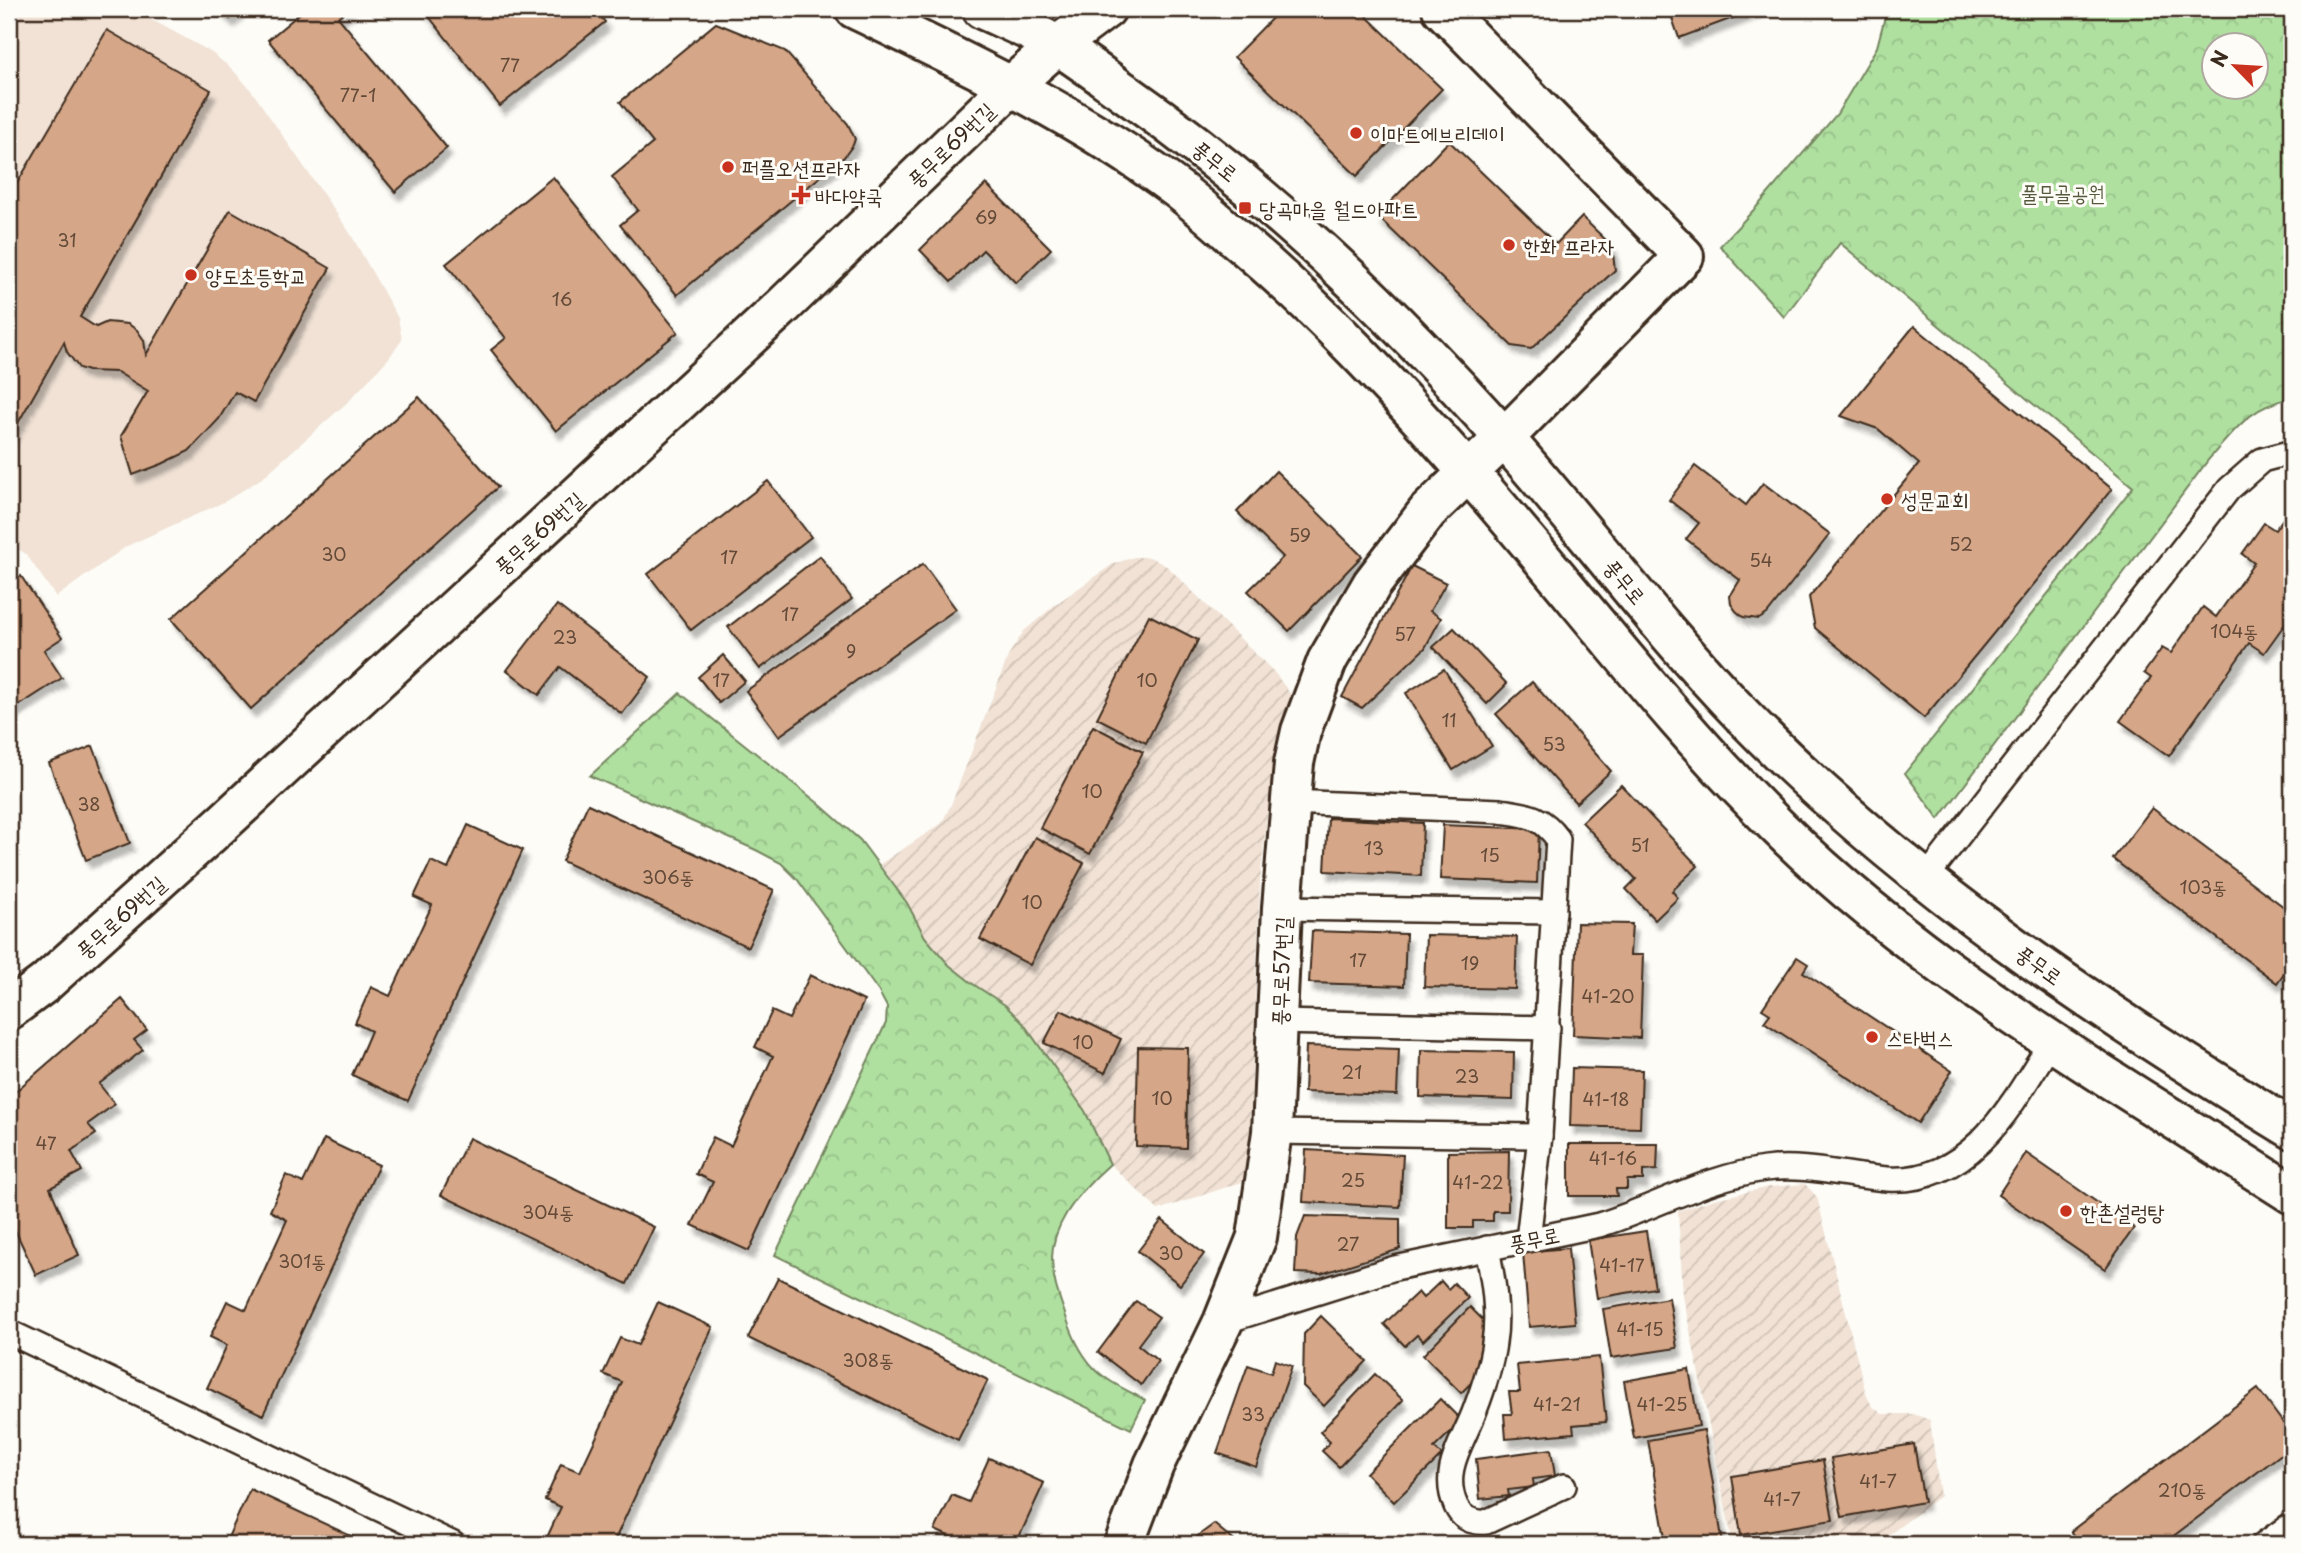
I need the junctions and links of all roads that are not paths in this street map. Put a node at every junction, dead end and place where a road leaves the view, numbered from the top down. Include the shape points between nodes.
1 (855, 9) edge
2 (982, 9) edge
3 (1087, 9) edge
4 (1106, 9) edge
5 (1441, 9) edge
6 (1058, 45) junction
7 (1012, 85) junction
8 (1504, 438) junction
9 (2292, 452) edge
10 (1468, 472) junction
11 (1290, 802) junction
12 (1925, 879) junction
13 (1282, 908) junction
14 (1554, 912) junction
15 (9, 1010) edge
16 (1278, 1022) junction
17 (1548, 1028) junction
18 (2052, 1040) junction
19 (2292, 1129) edge
20 (1272, 1132) junction
21 (1540, 1136) junction
22 (2292, 1194) edge
23 (1528, 1240) junction
24 (1487, 1248) junction
25 (1223, 1322) junction
26 (9, 1332) edge
27 (1564, 1486) dead end
28 (2292, 1524) edge
29 (453, 1544) edge
30 (1124, 1544) edge
31 (2264, 1544) edge

1 - 7 street
2 - 6 street, 풍무로
3 - 6 street
4 - 6 street
5 - 8 street, 풍무로57번길 via 1684,256
6 - 7 street, 풍무로69번길
6 - 8 street, 풍무로 via 1180,131 1321,248
7 - 10 street via 1100,136 1178,189 1249,249 1309,303
7 - 15 street, 풍무로69번길 via 559,514 107,928
8 - 10 street, 풍무로57번길
8 - 12 street, 풍무로 via 1740,713 1802,775
9 - 12 lane via 2262,460 2229,489
10 - 11 street, 풍무로57번길 via 1403,542 1345,626 1312,695 1301,731
10 - 18 street via 1616,650 1779,829 1897,930
11 - 13 street, 풍무로57번길
11 - 14 lane via 1531,816 1548,825 1558,839
12 - 19 street, 풍무로 via 2087,998
13 - 14 lane
13 - 16 street, 풍무로57번길
14 - 17 lane
16 - 17 lane
16 - 20 street, 풍무로57번길
17 - 21 lane
18 - 22 street
18 - 23 lane, 풍무로 via 1985,1139 1939,1170 1900,1179 1796,1168 1764,1170 1713,1181 1599,1226
20 - 21 lane
20 - 25 street, 풍무로57번길 via 1257,1237
21 - 23 lane
23 - 24 lane, 풍무로
24 - 25 lane, 풍무로 via 1395,1268
24 - 27 lane, 풍무로 via 1494,1290 1494,1345 1475,1413 1451,1466 1453,1497 1466,1518 1486,1522
25 - 30 street, 풍무로57번길 via 1154,1465
26 - 29 lane
28 - 31 lane

